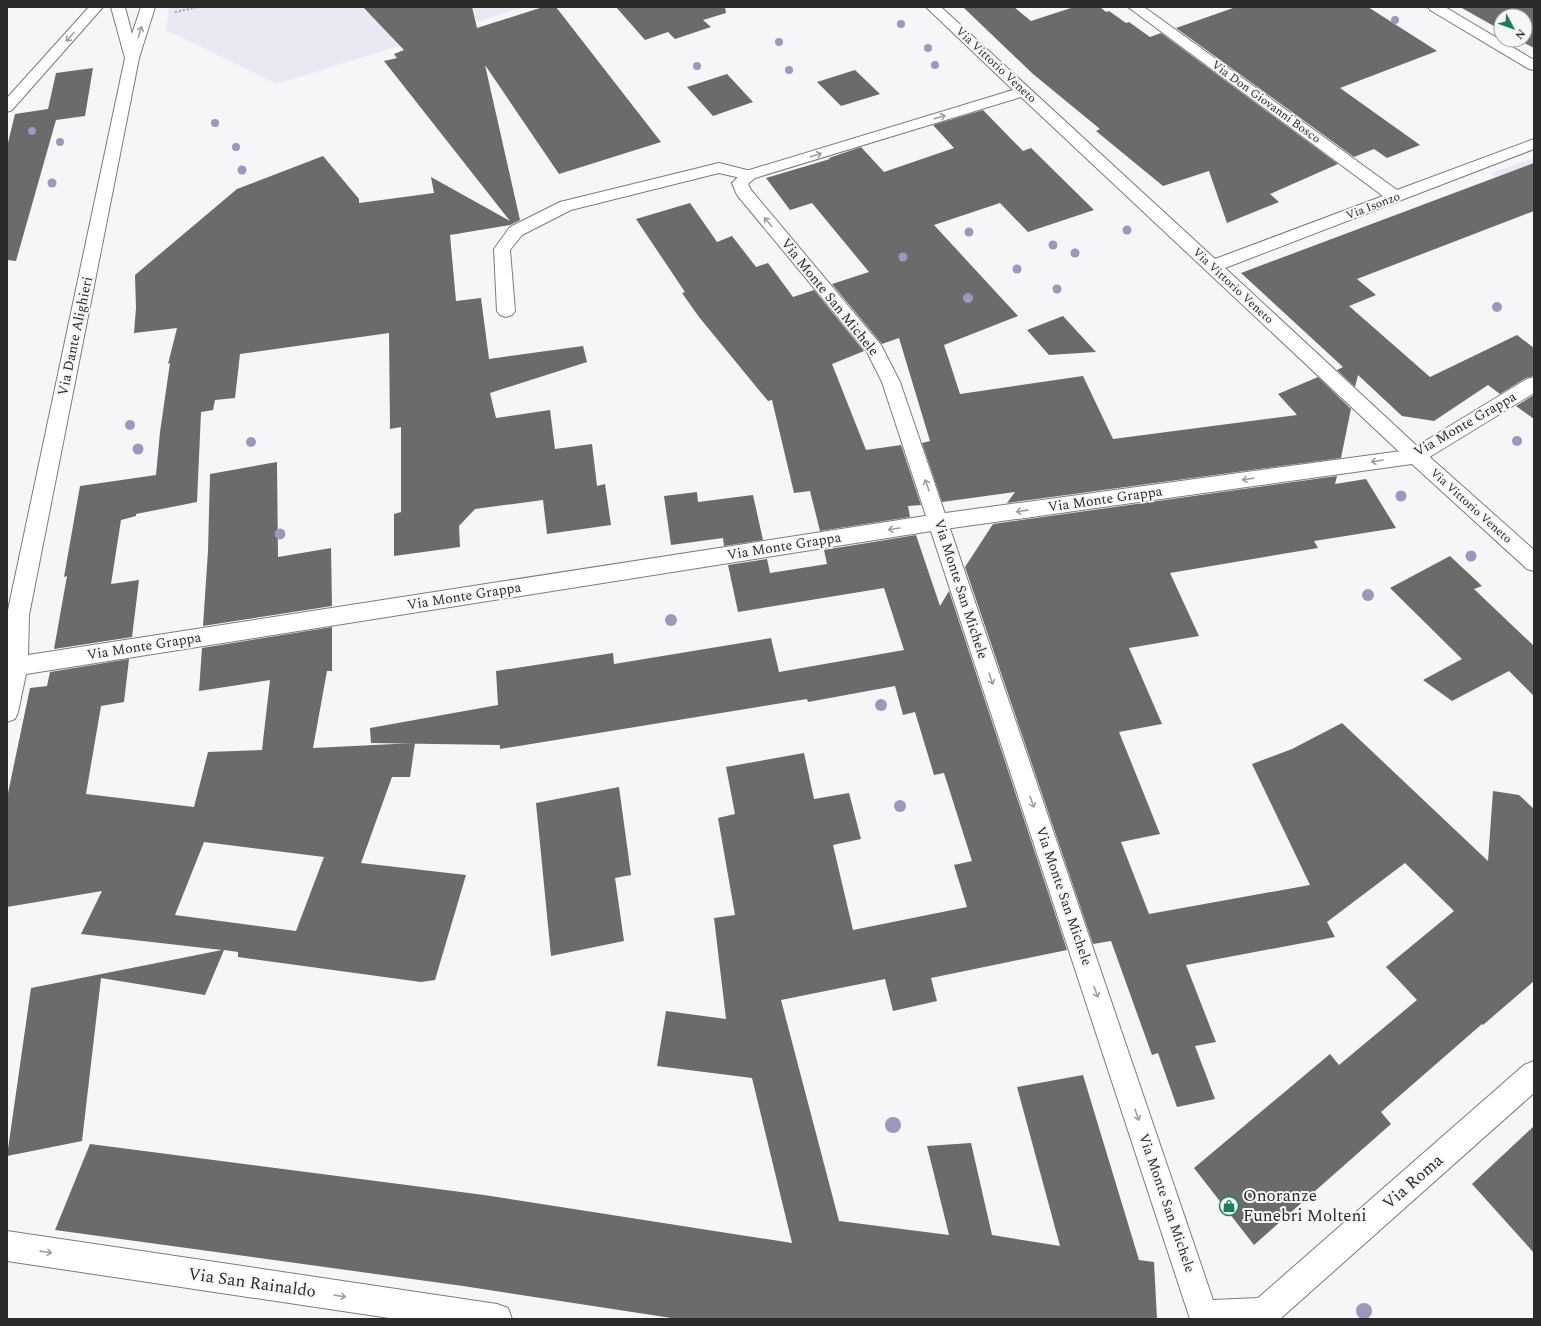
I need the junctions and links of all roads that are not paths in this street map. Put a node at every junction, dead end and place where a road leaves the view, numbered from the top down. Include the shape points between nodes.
1 (96, 7) edge
2 (118, 7) edge
3 (148, 7) edge
4 (933, 7) edge
5 (1135, 7) edge
6 (1435, 7) edge
7 (132, 58) junction
8 (1534, 66) edge
9 (1025, 91) junction
10 (7, 107) edge
11 (1534, 144) edge
12 (749, 175) junction
13 (1396, 197) junction
14 (1212, 267) junction
15 (506, 311) dead end
16 (1534, 384) edge
17 (1416, 456) junction
18 (938, 522) junction
19 (1534, 563) edge
20 (12, 624) edge
21 (17, 666) junction
22 (7, 712) edge
23 (1534, 1075) edge
24 (7, 1246) edge
25 (1205, 1317) edge
26 (497, 1319) edge

1 -> 10 street
2 - 7 street, Via Dante Alighieri
7 -> 3 street, Via Dante Alighieri
4 - 9 street, Via Vittorio Veneto
5 - 13 street, Via Don Giovanni Bosco
6 - 8 street
7 - 20 street, Via Dante Alighieri
12 -> 9 street
9 - 14 street, Via Vittorio Veneto
11 - 13 street, Via Isonzo
12 - 15 street via 719,168 566,206 516,231 502,249
18 -> 12 street, Via Monte San Michele via 891,382 875,349 743,191 740,183
13 - 14 street, Via Isonzo
14 - 17 street, Via Vittorio Veneto
16 - 17 street, Via Monte Grappa
17 -> 18 street, Via Monte Grappa
17 - 19 street, Via Vittorio Veneto
18 -> 21 street, Via Monte Grappa
18 -> 25 street, Via Monte San Michele
20 - 21 street, Via Dante Alighieri
21 - 22 street, Via Dante Alighieri
23 - 25 street, Via Roma via 1264,1313
24 -> 26 street, Via San Rainaldo

